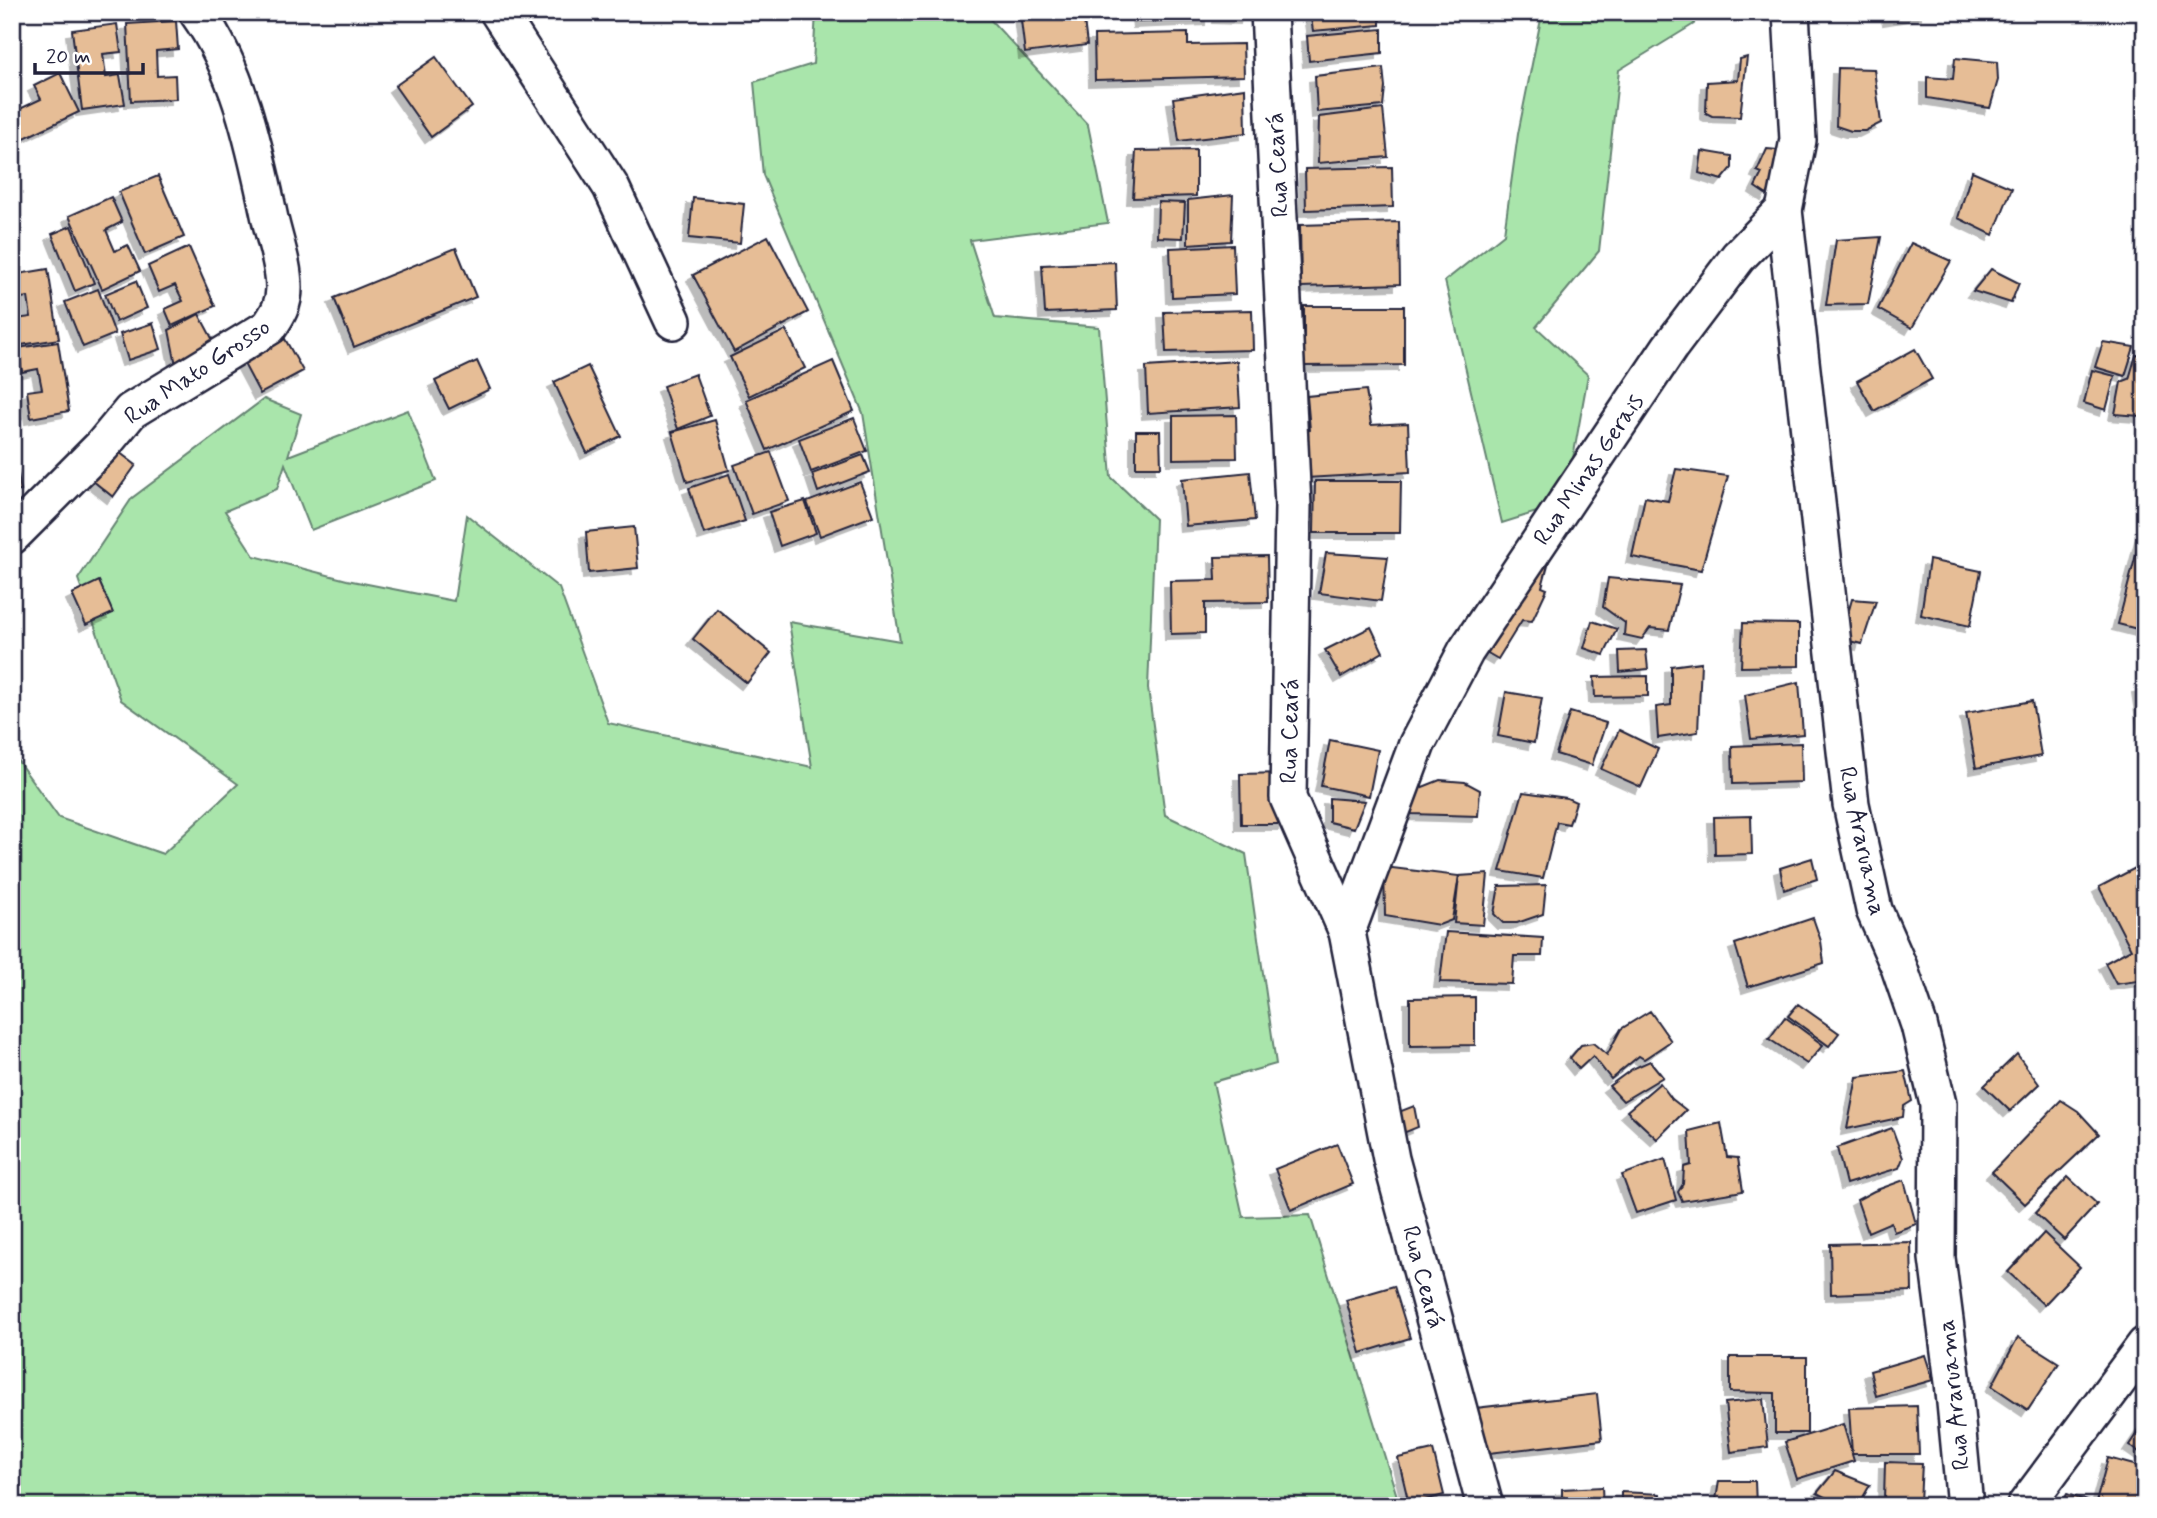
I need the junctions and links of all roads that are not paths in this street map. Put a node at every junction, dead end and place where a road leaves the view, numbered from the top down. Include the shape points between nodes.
1 (197, 12) edge
2 (498, 12) edge
3 (1269, 12) edge
4 (1791, 12) edge
5 (1784, 210) junction
6 (673, 321) dead end
7 (12, 536) edge
8 (1347, 932) junction
9 (2145, 1345) edge
10 (1485, 1506) edge
11 (1965, 1506) edge
12 (2025, 1506) edge

1 - 7 street, Rua Mato Grosso via 212,32 243,105 279,257 282,308 269,327 131,411
2 - 6 street via 611,187
3 - 8 street, Rua Ceará via 1293,506 1288,798
4 - 5 street via 1798,140
5 - 8 street, Rua Minas Gerais via 1738,257 1670,347 1466,651 1417,744
5 - 11 street, Rua Araruama via 1851,804 1874,910 1919,1025 1938,1104 1937,1258
8 - 10 street, Rua Ceará via 1391,1159
9 - 12 street

